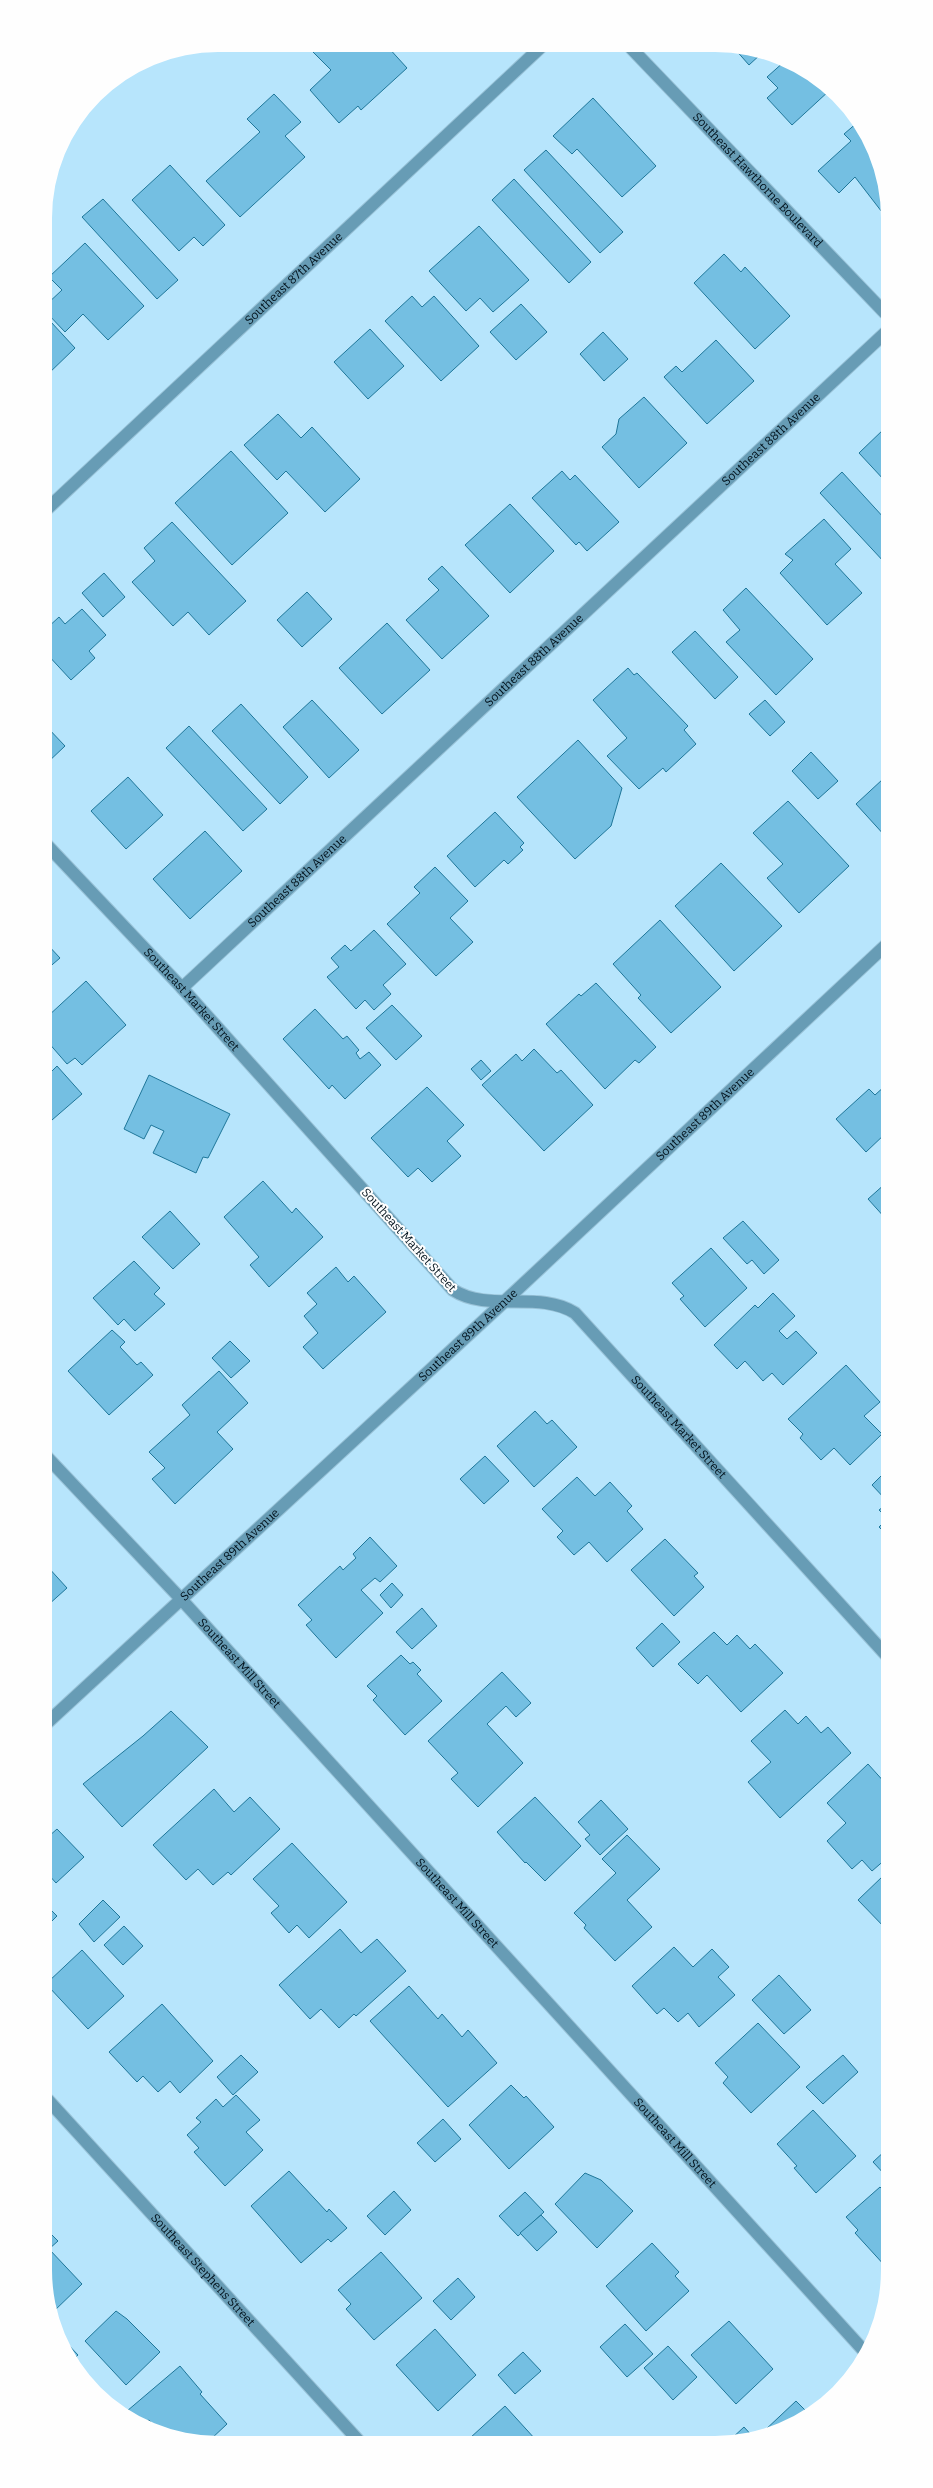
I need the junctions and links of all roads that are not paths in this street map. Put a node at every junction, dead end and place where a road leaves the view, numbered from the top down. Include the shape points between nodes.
1 (536, 52) edge
2 (635, 52) edge
3 (881, 309) edge
4 (881, 337) edge
5 (52, 504) edge
6 (52, 850) edge
7 (881, 950) edge
8 (182, 988) junction
9 (505, 1301) junction
10 (52, 1462) edge
11 (181, 1599) junction
12 (881, 1649) edge
13 (52, 1718) edge
14 (52, 2104) edge
15 (862, 2348) edge
16 (354, 2436) edge

1 - 5 street, Southeast 87th Avenue
2 - 3 street, Southeast Hawthorne Boulevard
4 - 8 street, Southeast 88th Avenue
6 - 8 street, Southeast Market Street
7 - 9 street, Southeast 89th Avenue
8 - 9 street, Southeast Market Street via 453,1290 470,1298
9 - 11 street, Southeast 89th Avenue
9 - 12 street, Southeast Market Street via 550,1303 563,1306 575,1313
10 - 11 street, Southeast Mill Street
11 - 13 street, Southeast 89th Avenue
11 - 15 street, Southeast Mill Street
14 - 16 street, Southeast Stephens Street

